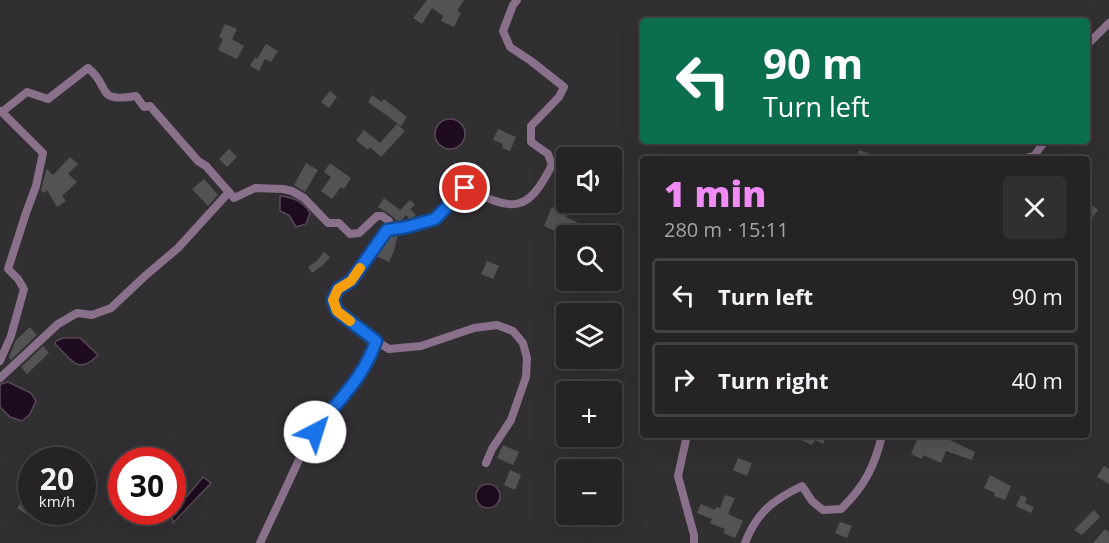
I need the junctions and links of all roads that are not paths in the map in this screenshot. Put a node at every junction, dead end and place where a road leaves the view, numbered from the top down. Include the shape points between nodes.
1 (517, 0) edge
2 (1109, 23) edge
3 (1090, 42) edge
4 (1, 112) edge
5 (229, 192) junction
6 (387, 230) junction
7 (376, 341) junction
8 (0, 361) edge
9 (0, 378) edge
10 (686, 438) edge
11 (881, 438) edge
12 (486, 463) dead end
13 (260, 543) edge
14 (694, 543) edge
15 (745, 543) edge

1 - 6 street via 503,31 510,47 564,87 531,126 531,142 548,154 552,165 540,189 521,203 505,205 465,188 435,219
2 - 3 street
4 - 5 street via 27,92 48,99 88,68 96,74 105,94 117,99 135,96 144,106 150,106
4 - 8 street via 43,153 8,269 24,289
5 - 6 street via 234,198 255,188 283,189 299,195 328,223 339,223 350,234 359,233 376,216 389,221
5 - 9 street via 178,248 111,308 92,315 77,313 58,324
6 - 7 street via 333,300 337,311
7 - 12 street via 389,349 421,346 474,328 497,325 513,332 523,343 526,377 511,420
7 - 13 street via 358,379 306,445
10 - 14 street via 678,476
11 - 15 street via 870,472 841,509 823,510 802,486 780,496 762,511

